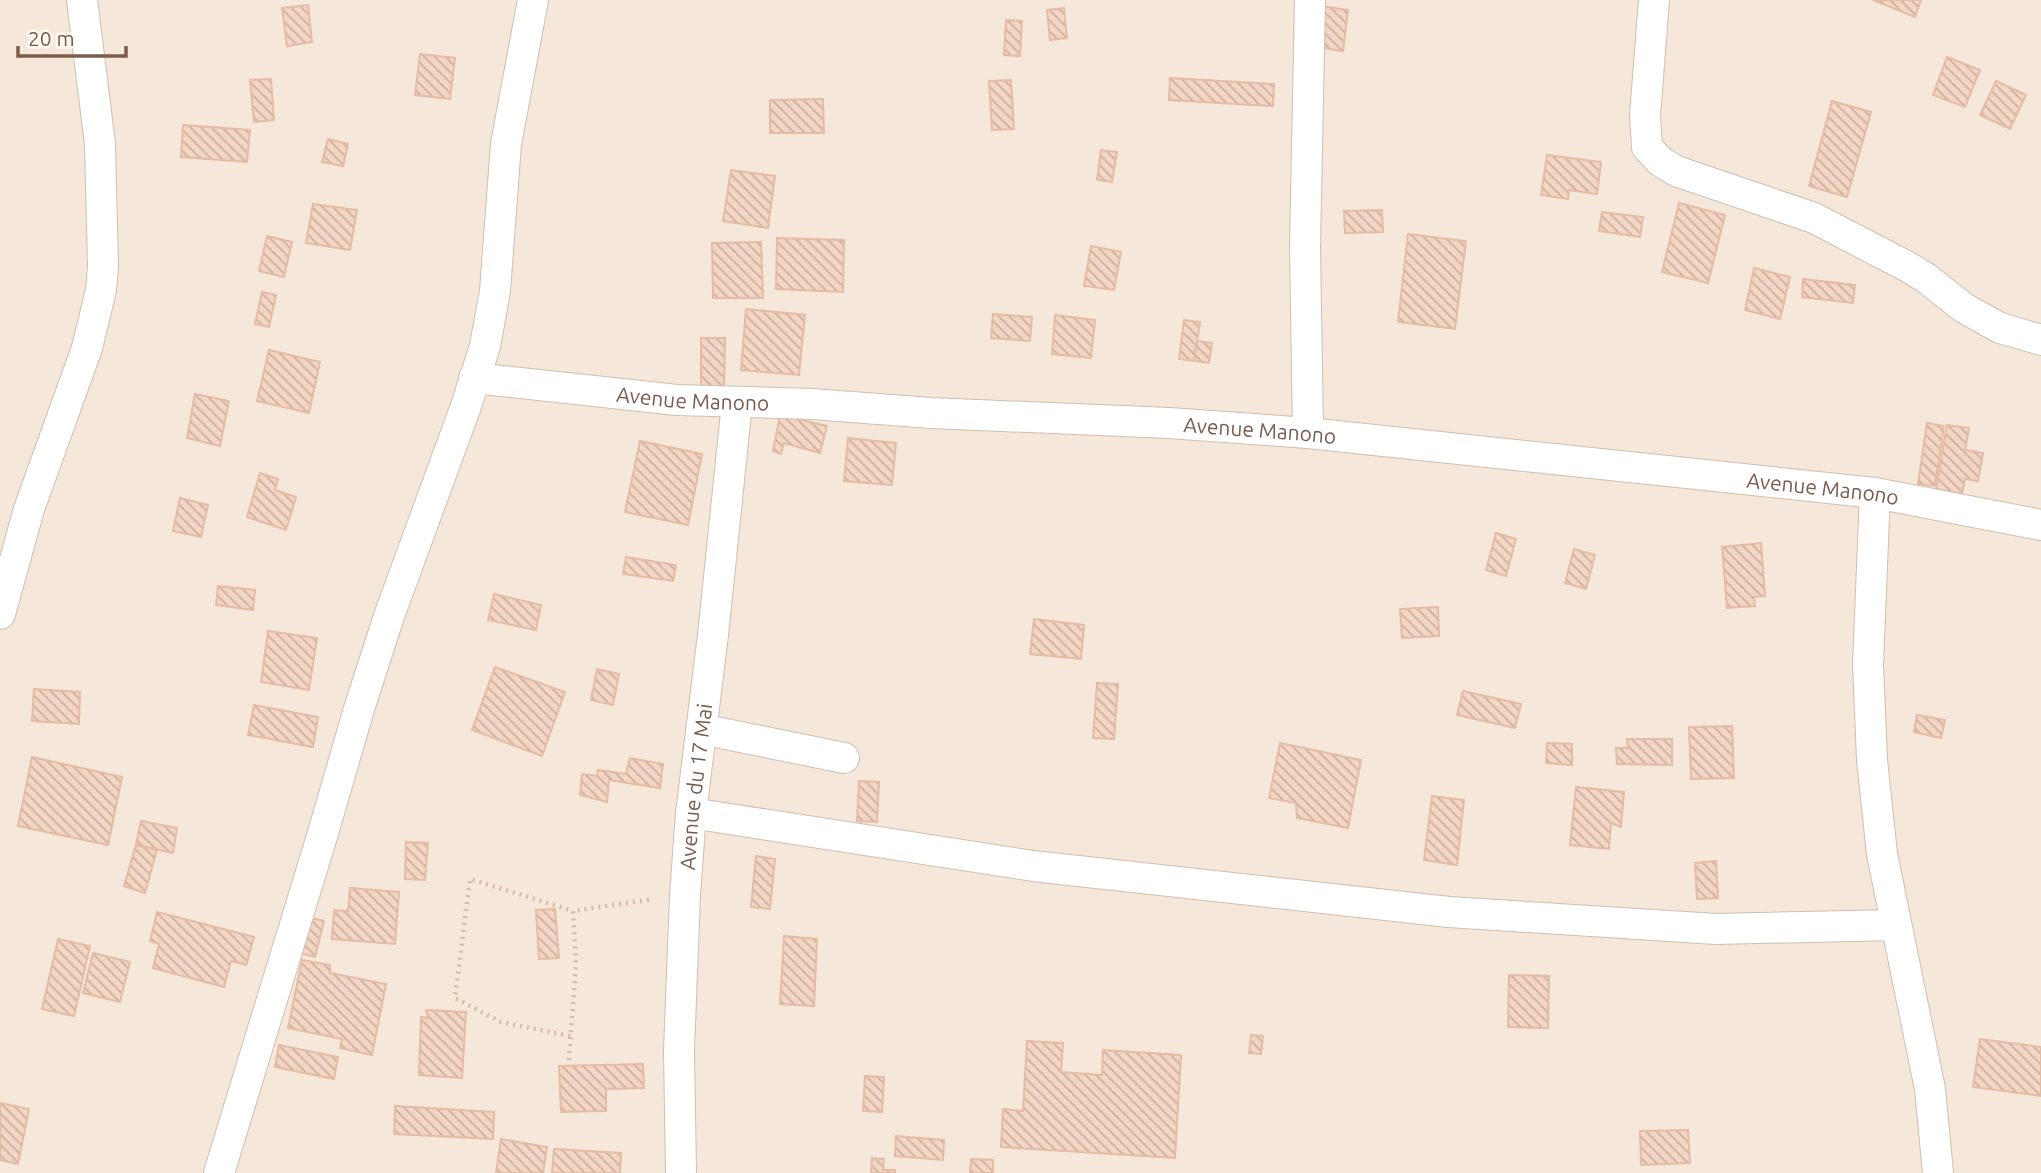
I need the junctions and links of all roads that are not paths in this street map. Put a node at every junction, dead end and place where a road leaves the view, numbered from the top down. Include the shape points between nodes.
1 (82, 0) edge
2 (533, 0) edge
3 (1310, 0) edge
4 (1654, 0) edge
5 (2041, 340) edge
6 (474, 378) junction
7 (737, 403) junction
8 (1308, 433) junction
9 (1875, 493) junction
10 (2041, 525) edge
11 (0, 614) edge
12 (701, 729) junction
13 (844, 758) dead end
14 (691, 813) junction
15 (1896, 925) junction
16 (219, 1173) edge
17 (681, 1173) edge
18 (1938, 1173) edge

1 - 11 street via 100,144 101,290 87,348 29,509
2 - 6 street via 506,144 495,291
3 - 8 street via 1305,247
4 - 5 street via 1645,116 1647,147 1660,161 1676,171 1814,218 1908,267 2000,328
6 - 7 street, Avenue Manono
6 - 16 street via 359,709
7 - 8 street, Avenue Manono
7 - 12 street, Avenue du 17 Mai
8 - 9 street, Avenue Manono
9 - 10 street, Avenue Manono
9 - 15 street via 1868,664 1882,854
12 - 13 street
12 - 14 street, Avenue du 17 Mai
14 - 15 street via 1033,866 1449,912 1716,929
14 - 17 street, Avenue du 17 Mai via 679,1051
15 - 18 street via 1930,1089

